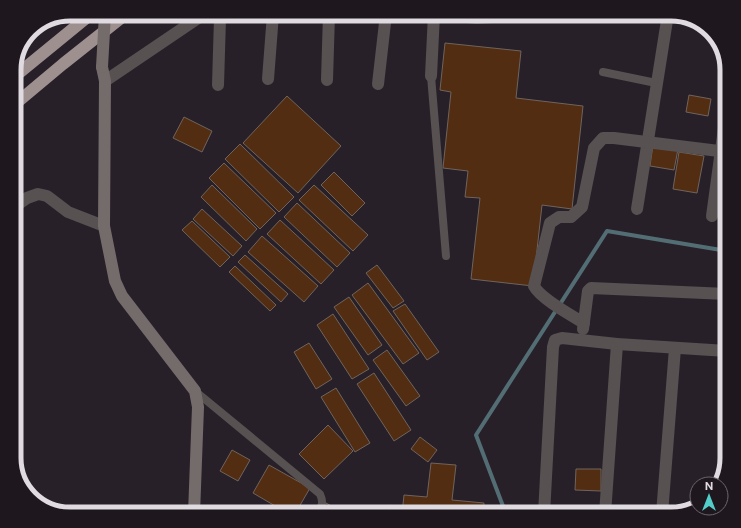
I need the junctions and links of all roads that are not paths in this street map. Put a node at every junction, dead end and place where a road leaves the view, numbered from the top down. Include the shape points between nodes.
1 (82, 21) edge
2 (105, 21) edge
3 (117, 21) edge
4 (194, 21) edge
5 (220, 21) edge
6 (272, 21) edge
7 (329, 21) edge
8 (385, 21) edge
9 (434, 21) edge
10 (667, 21) edge
11 (21, 71) edge
12 (603, 72) dead end
13 (431, 76) joint
14 (268, 79) dead end
15 (327, 80) dead end
16 (105, 81) junction
17 (656, 83) junction
18 (378, 84) dead end
19 (218, 85) dead end
20 (21, 99) edge
21 (647, 142) junction
22 (720, 151) edge
23 (720, 173) edge
24 (21, 202) edge
25 (637, 209) dead end
26 (712, 216) dead end
27 (104, 226) junction
28 (446, 256) dead end
29 (720, 294) edge
30 (584, 323) junction
31 (582, 340) junction
32 (618, 344) junction
33 (675, 348) junction
34 (720, 351) edge
35 (195, 391) junction
36 (194, 507) edge
37 (322, 507) edge
38 (544, 507) edge
39 (606, 507) edge
40 (663, 507) edge

1 - 11 highway
2 - 16 street, bridge via 102,66
3 - 20 highway
4 - 16 street
5 - 19 street
6 - 14 street
7 - 15 street
8 - 18 street
9 - 13 street
10 - 17 street
12 - 17 lane
13 - 28 lane
16 - 27 street
17 - 21 street
21 - 22 street
21 - 25 street
21 - 30 street via 603,138 594,148 582,207 571,216 559,216 550,223 534,287 551,302
23 - 26 street
24 - 27 street via 38,194 47,196 68,212
27 - 35 street via 117,288
29 - 30 street via 591,288 588,291
30 - 31 street
31 - 32 street
31 - 38 street via 562,338 553,343
32 - 33 street
32 - 39 street
33 - 34 street
33 - 40 street
35 - 36 street via 198,407
35 - 37 lane via 320,494

